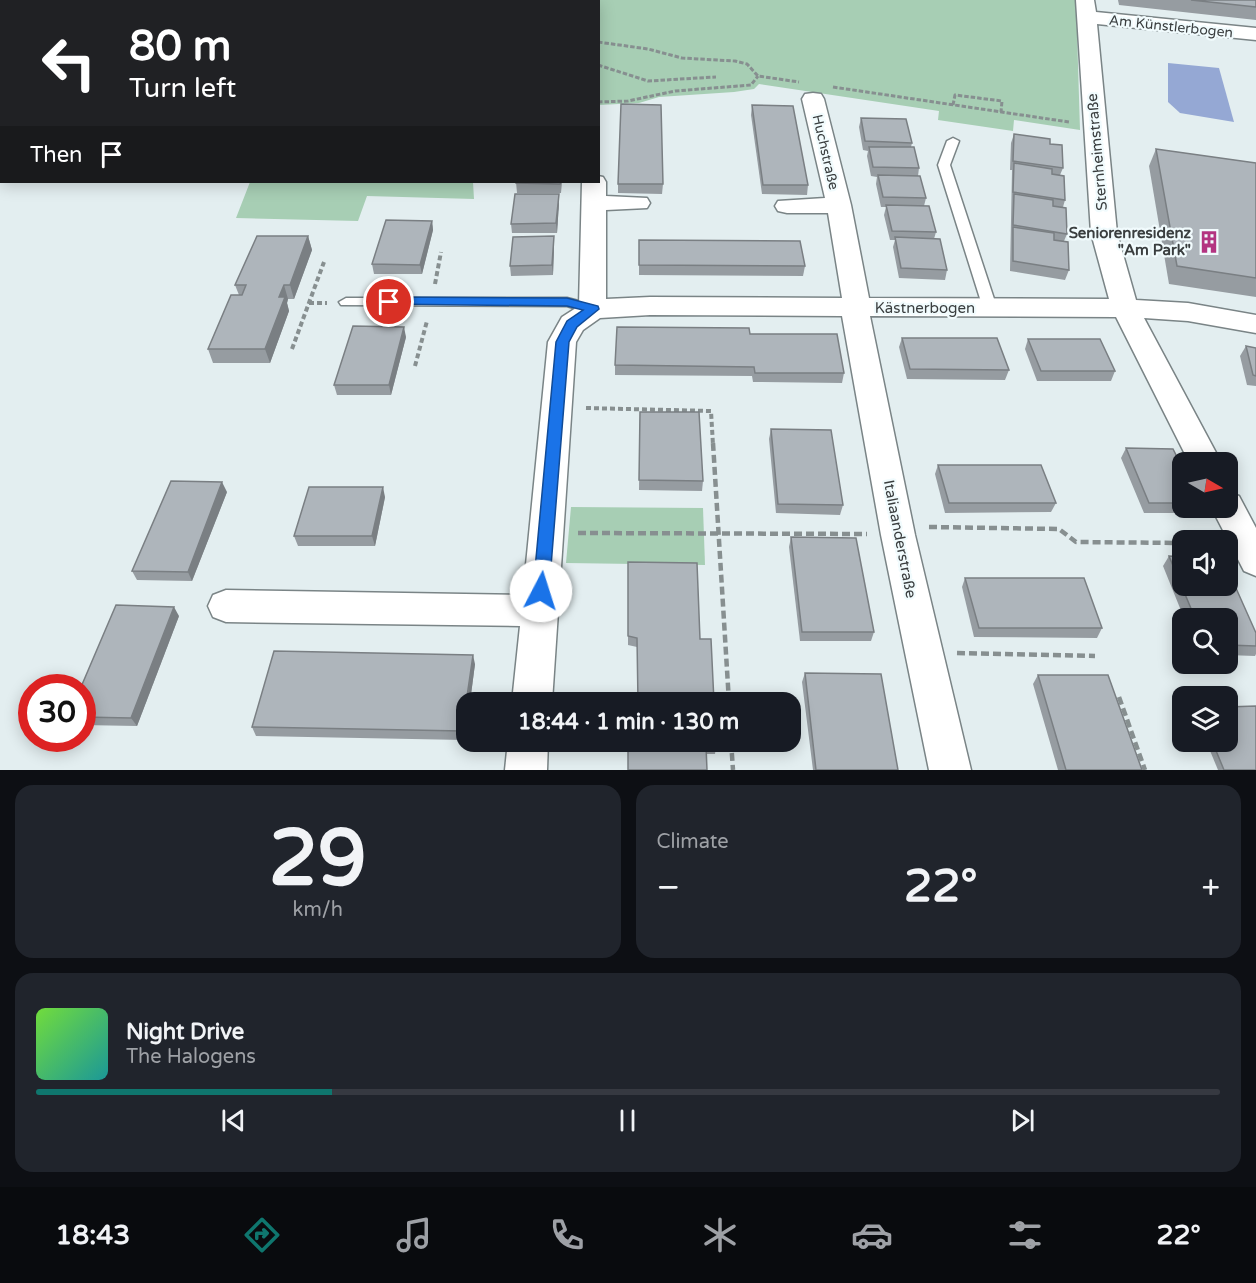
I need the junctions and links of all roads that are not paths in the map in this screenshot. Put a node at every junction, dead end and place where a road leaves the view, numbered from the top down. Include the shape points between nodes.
1 (1085, 9) edge
2 (1256, 34) edge
3 (815, 89) road end
4 (953, 141) dead end
5 (594, 192) edge
6 (638, 203) dead end
7 (838, 205) junction
8 (788, 206) dead end
9 (346, 302) dead end
10 (854, 308) junction
11 (990, 308) junction
12 (1125, 308) junction
13 (593, 309) junction
14 (1256, 324) edge
15 (1200, 452) edge
16 (1234, 518) edge
17 (1256, 561) edge
18 (225, 606) dead end
19 (539, 611) junction
20 (532, 692) edge
21 (527, 752) edge
22 (526, 770) edge
23 (950, 770) edge

1 - 2 street, Am Künstlerbogen
1 - 12 street, Sternheimstraße via 1104,233
3 - 7 street, Huchstraße
4 - 11 lane via 944,165
5 - 6 street
5 - 13 street
7 - 8 street, Huchstraße
7 - 10 street, Huchstraße via 856,295
9 - 13 lane via 567,302
10 - 11 street, Kästnerbogen
10 - 13 street, Kästnerbogen
10 - 23 street, Italiaanderstraße
11 - 12 street, Kästnerbogen
12 - 14 street, Kästnerbogen via 1188,312
12 - 15 street, Sternheimstraße
13 - 19 street via 572,324 562,342
16 - 17 street
18 - 19 street
19 - 20 street
21 - 22 street

